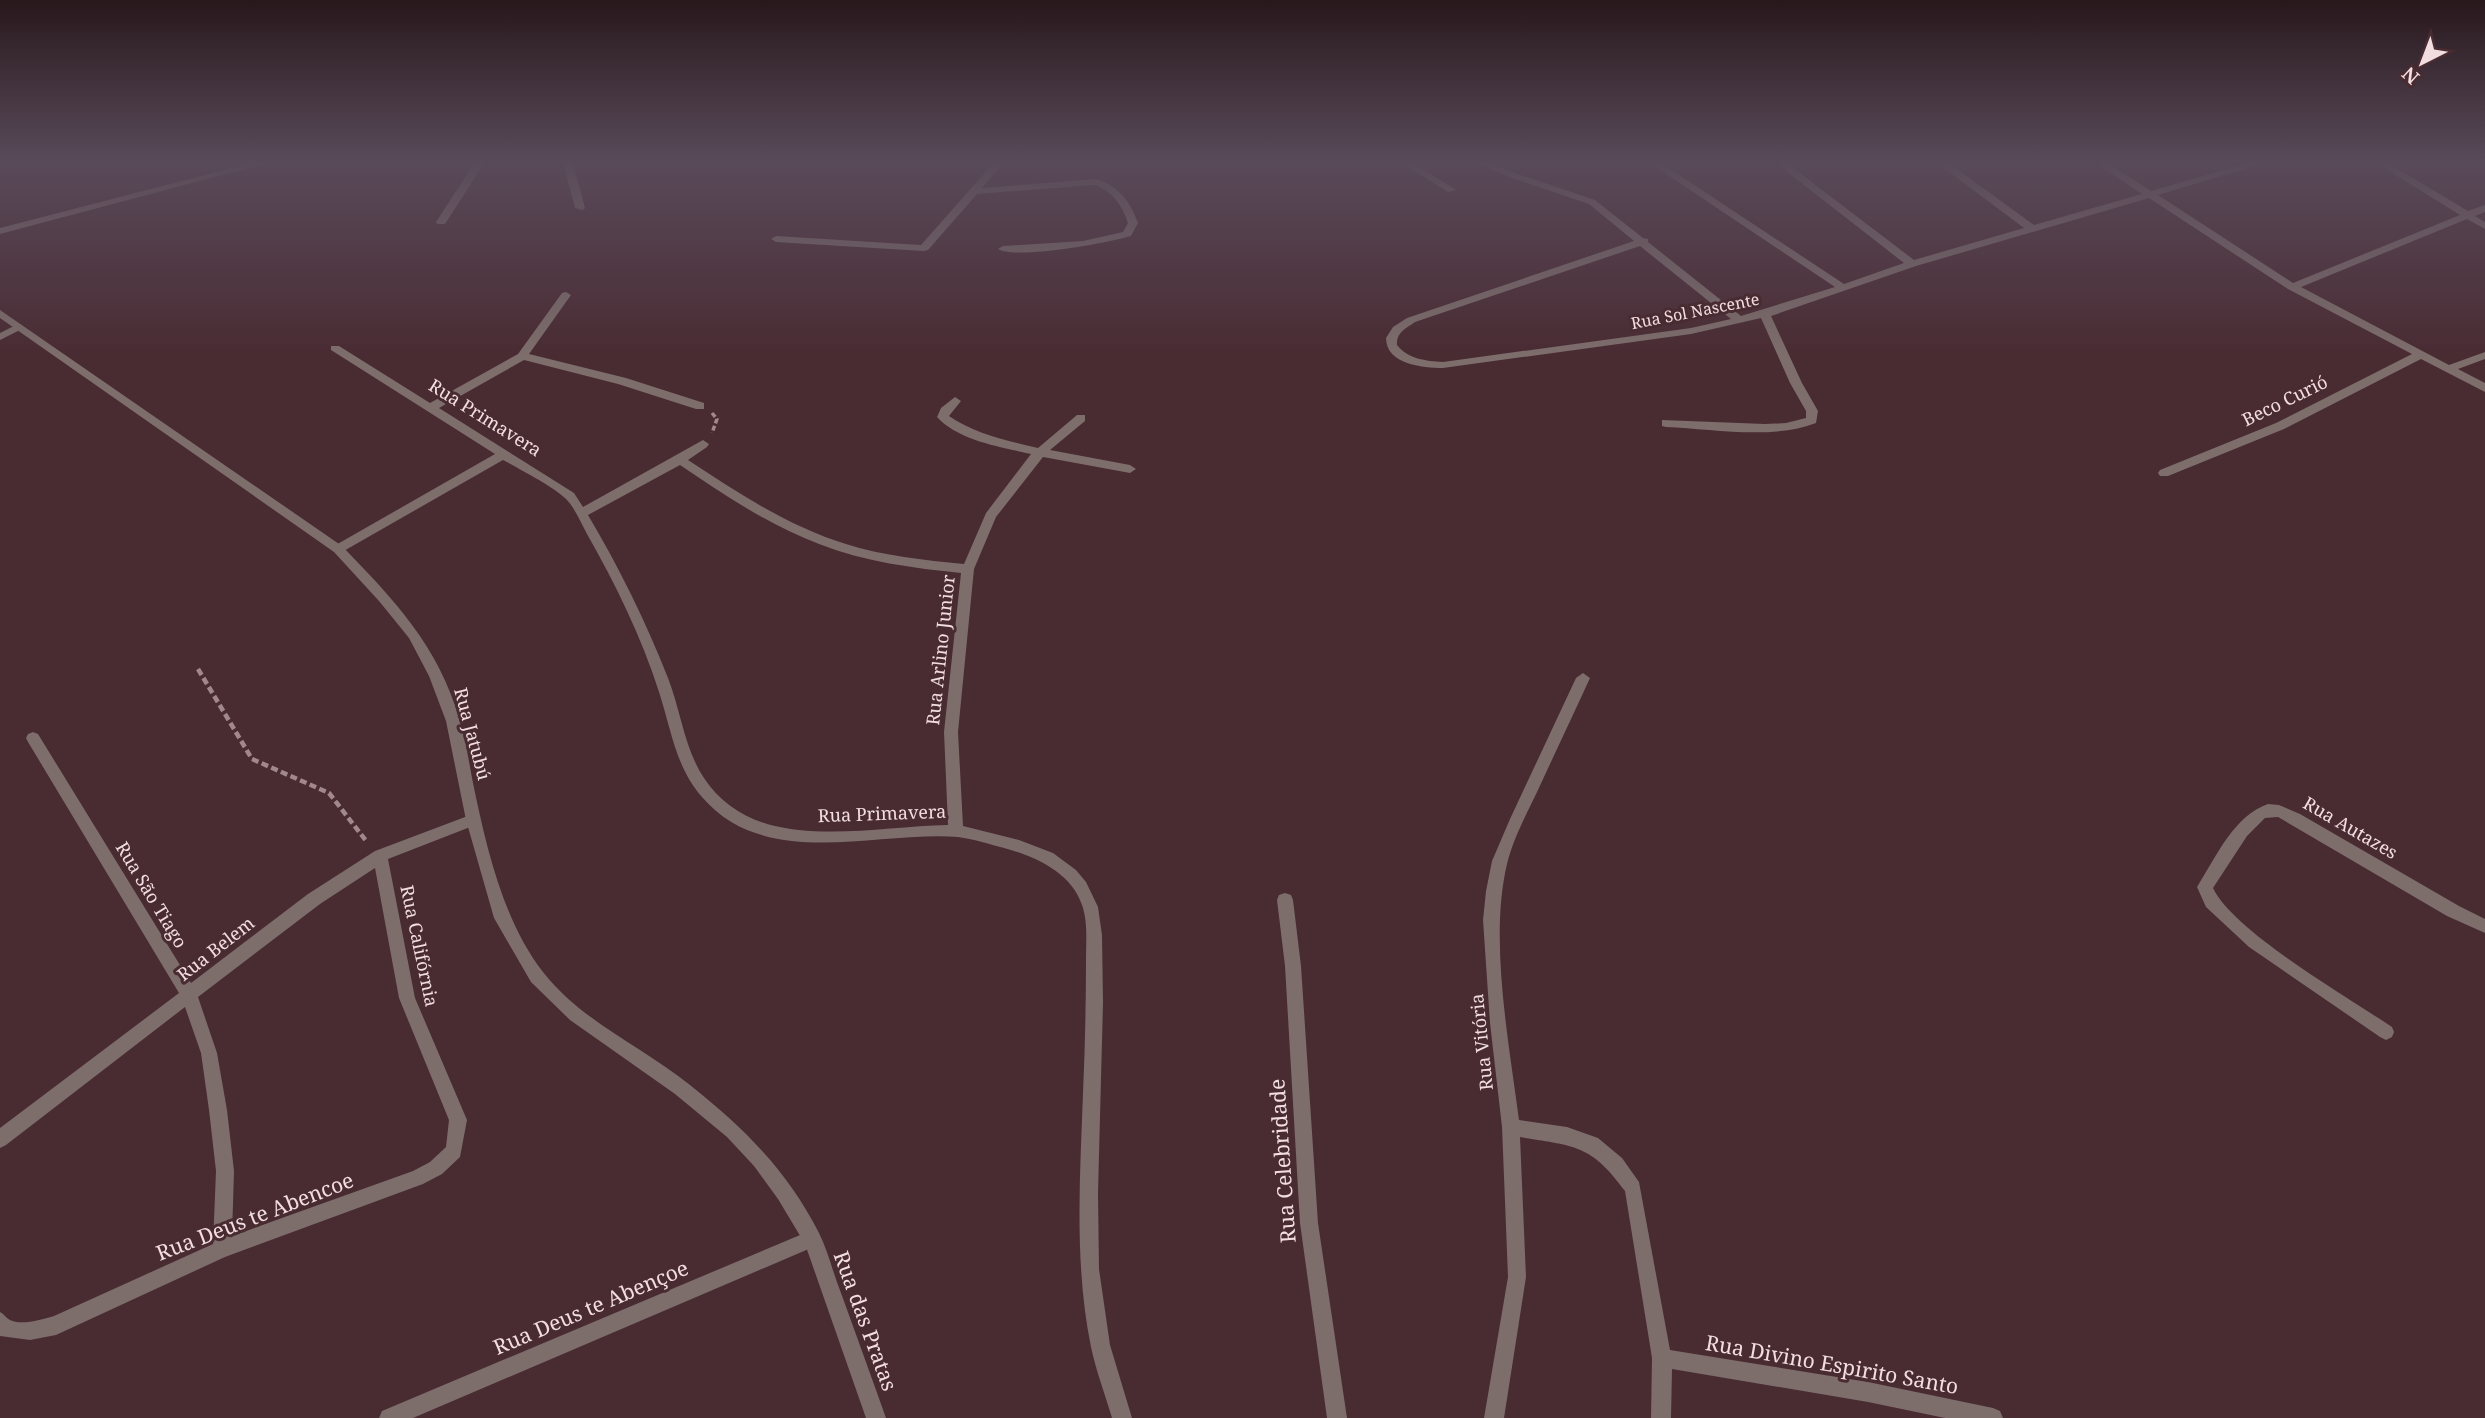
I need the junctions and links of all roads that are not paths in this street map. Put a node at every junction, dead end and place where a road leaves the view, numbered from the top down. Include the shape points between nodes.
1 (22, 225) edge
2 (944, 225) edge
3 (1132, 225) edge
4 (1623, 225) edge
5 (1749, 225) edge
6 (1862, 225) edge
7 (2027, 225) edge
8 (2045, 225) edge
9 (2197, 225) edge
10 (2442, 225) edge
11 (2032, 229) junction
12 (0, 231) edge
13 (776, 239) dead end
14 (1644, 241) junction
15 (1003, 249) dead end
16 (1912, 264) junction
17 (1842, 287) junction
18 (2292, 287) junction
19 (566, 295) dead end
20 (0, 313) edge
21 (1765, 314) junction
22 (1739, 320) junction
23 (18, 327) junction
24 (0, 337) edge
25 (335, 348) dead end
26 (2420, 355) junction
27 (2485, 355) edge
28 (522, 356) junction
29 (2448, 369) junction
30 (2485, 388) edge
31 (955, 401) dead end
32 (700, 406) road end
33 (432, 407) junction
34 (1081, 418) dead end
35 (1666, 423) dead end
36 (703, 444) road end
37 (1039, 453) junction
38 (504, 454) junction
39 (680, 460) junction
40 (1130, 469) dead end
41 (2164, 473) dead end
42 (582, 513) junction
43 (338, 549) junction
44 (968, 569) junction
45 (1583, 678) dead end
46 (33, 738) dead end
47 (473, 820) junction
48 (956, 830) junction
49 (380, 856) junction
50 (1285, 900) dead end
51 (2485, 926) edge
52 (189, 995) junction
53 (2386, 1032) dead end
54 (458, 1120) joint
55 (1511, 1128) junction
56 (0, 1139) edge
57 (812, 1239) junction
58 (222, 1249) junction
59 (0, 1322) edge
60 (1662, 1358) junction
61 (389, 1418) edge
62 (876, 1418) edge
63 (1122, 1418) edge
64 (1337, 1418) edge
65 (1494, 1418) edge
66 (1661, 1418) edge
67 (1993, 1418) edge

1 - 12 street
2 - 13 street via 924,248
3 - 15 street via 1124,236
4 - 14 street
5 - 17 street
6 - 16 street
7 - 11 street
8 - 11 street, Rua Sol Nascente
9 - 18 street
10 - 18 street
11 - 16 street, Rua Sol Nascente
14 - 22 street
14 - 22 street, Rua Sol Nascente via 1411,320 1394,330 1395,351 1410,363 1443,365 1691,331
16 - 17 street, Rua Sol Nascente
17 - 21 street, Rua Sol Nascente
18 - 26 street
19 - 28 street
20 - 23 street, Rua Jatubú
21 - 22 street, Rua Sol Nascente
21 - 35 street via 1812,411 1812,420 1783,427
23 - 24 street
23 - 43 street, Rua Jatubú
25 - 33 street, Rua Primavera
26 - 29 street
26 - 41 street, Beco Curió via 2280,426
27 - 29 street
28 - 32 street
28 - 33 street
29 - 30 street
31 - 37 street via 943,414 952,425
33 - 38 street, Rua Primavera
34 - 37 street, Rua Arlino Junior
36 - 39 street
37 - 40 street
37 - 44 street, Rua Arlino Junior via 990,516
38 - 42 street, Rua Primavera via 570,496
38 - 43 street
39 - 42 street
39 - 44 street via 749,505 826,542 874,556
42 - 48 street, Rua Primavera via 662,680 688,761 718,804 758,827 804,836
43 - 47 street, Rua Jatubú via 414,635 436,676 453,721
44 - 48 street, Rua Arlino Junior via 951,732
45 - 55 street, Rua Vitória via 1517,819 1494,891 1491,920 1498,1023
46 - 52 street, Rua São Tiago
47 - 49 street, Rua Belem
47 - 57 street, Rua Jatubú via 502,918 537,977 576,1015 681,1088 733,1131 776,1182
48 - 63 street, Rua Primavera via 1045,855 1067,871 1090,904 1096,995 1089,1270 1100,1346
49 - 52 street, Rua Belem via 314,899
49 - 54 street, Rua Califórnia via 407,998
50 - 64 street, Rua Celebridade via 1308,1223
51 - 53 street, Rua Autazes via 2295,818 2268,810 2252,820 2205,887 2211,904 2246,935
52 - 56 street, Rua Belem
52 - 58 street, Rua São Tiago via 209,1053 218,1110 225,1171
54 - 58 street, Rua Deus te Abencoe via 454,1151 436,1168 359,1201
55 - 60 street via 1592,1144 1616,1164 1633,1188
55 - 65 street, Rua Vitória via 1517,1277
57 - 61 street, Rua Deus te Abençoe
57 - 62 street, Rua das Pratas
58 - 59 street, Rua Deus te Abencoe via 56,1325 20,1331 4,1328
60 - 66 street
60 - 67 street, Rua Divino Espirito Santo

